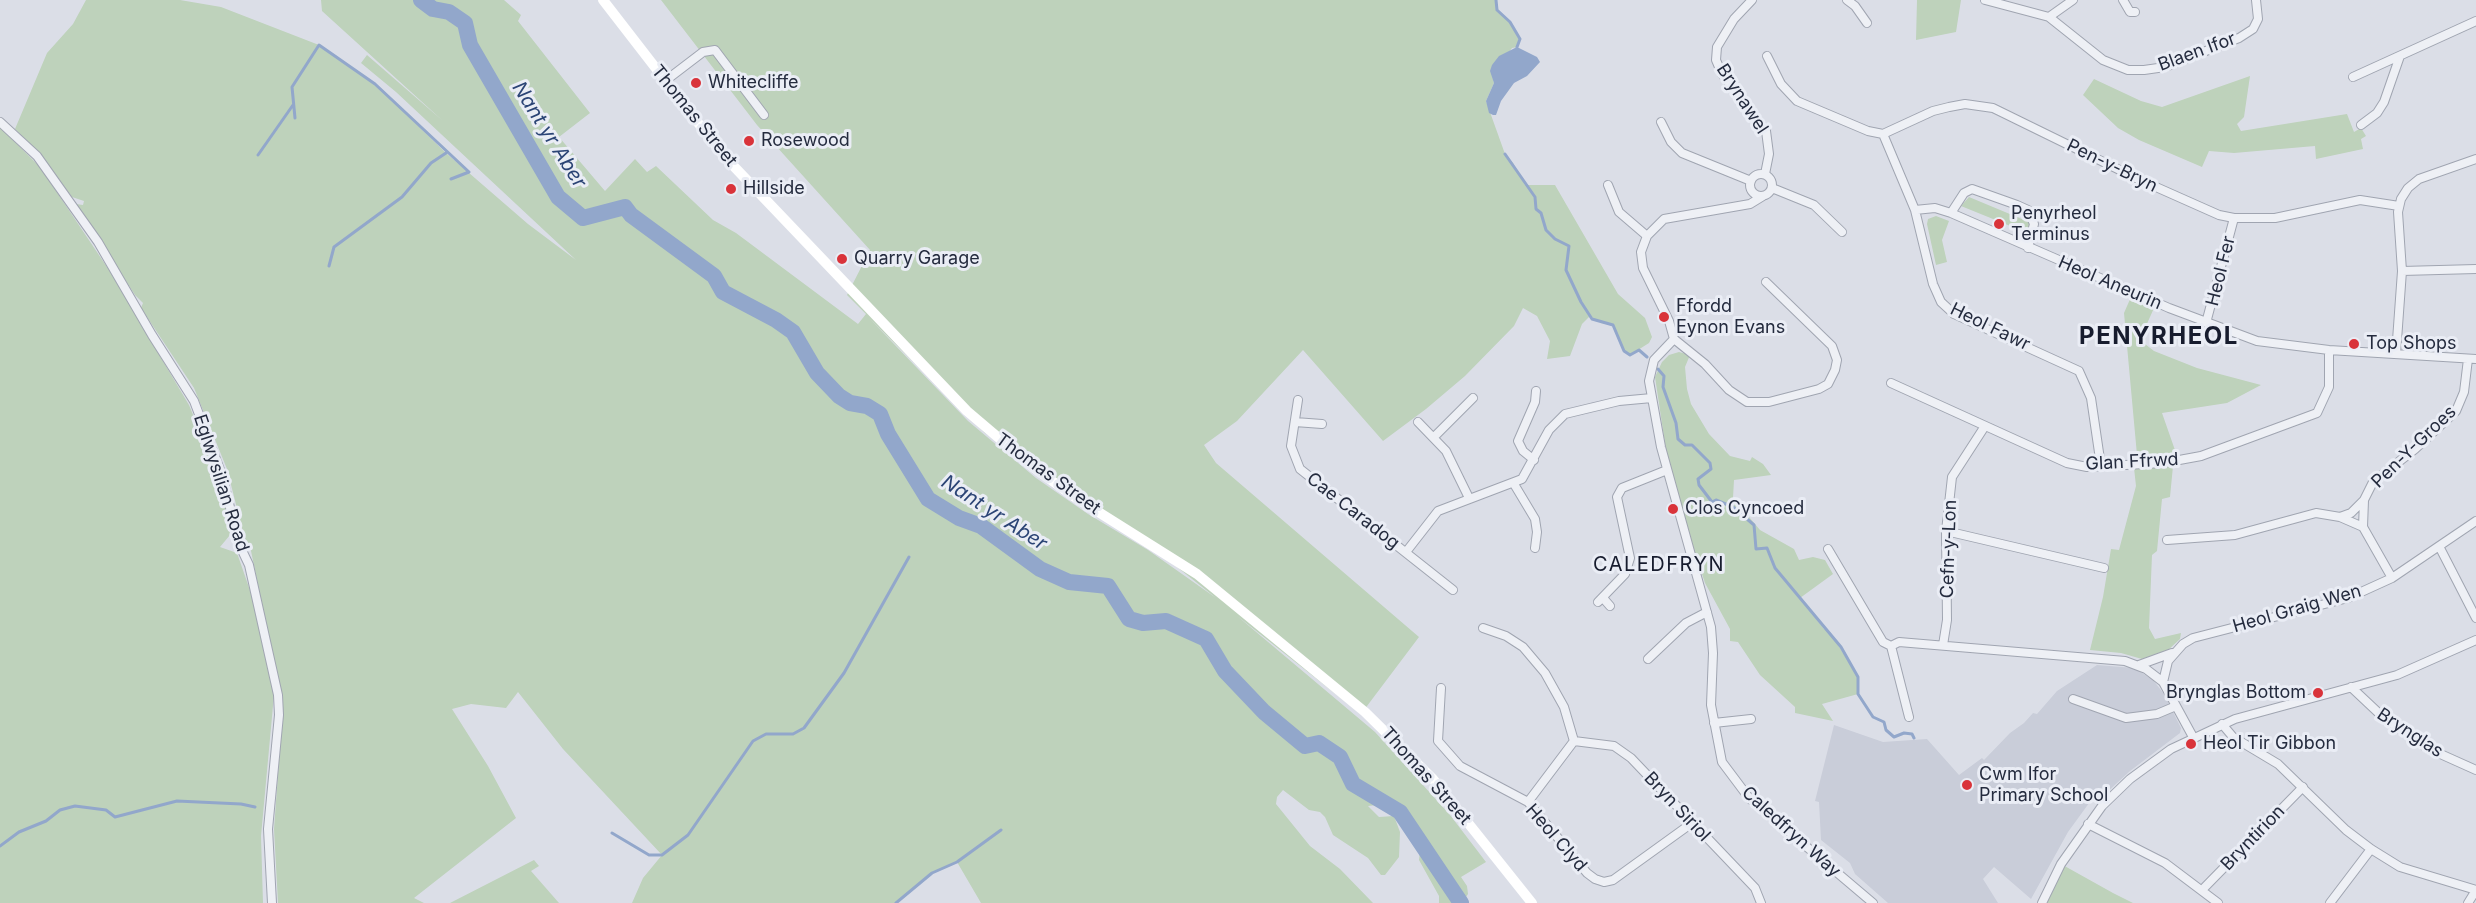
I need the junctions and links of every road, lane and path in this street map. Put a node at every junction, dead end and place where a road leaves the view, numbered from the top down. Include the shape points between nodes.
1 (603, 0) edge
2 (1752, 0) edge
3 (1847, 0) edge
4 (1985, 0) edge
5 (2073, 0) edge
6 (2123, 0) edge
7 (2256, 0) edge
8 (2135, 12) dead end
9 (2049, 17) junction
10 (2476, 21) edge
11 (1867, 23) dead end
12 (1767, 56) dead end
13 (2400, 56) junction
14 (2353, 77) dead end
15 (665, 81) junction
16 (764, 115) dead end
17 (0, 122) edge
18 (1661, 122) dead end
19 (2361, 125) dead end
20 (1882, 134) junction
21 (2476, 159) edge
22 (1765, 174) junction
23 (1751, 181) junction
24 (1608, 185) dead end
25 (1772, 188) junction
26 (1752, 190) junction
27 (1763, 196) junction
28 (1740, 206) junction
29 (2399, 206) junction
30 (1915, 210) junction
31 (1951, 213) junction
32 (2234, 218) junction
33 (1842, 232) dead end
34 (1647, 236) junction
35 (2028, 248) junction
36 (2476, 269) edge
37 (2402, 271) junction
38 (1766, 282) dead end
39 (2206, 323) junction
40 (1674, 339) junction
41 (2329, 350) junction
42 (2396, 354) junction
43 (2472, 359) edge
44 (1891, 383) dead end
45 (1536, 391) dead end
46 (1652, 398) junction
47 (1473, 399) dead end
48 (1298, 400) dead end
49 (1295, 422) junction
50 (1418, 422) dead end
51 (1322, 424) dead end
52 (1985, 426) junction
53 (1434, 437) junction
54 (1534, 460) junction
55 (2101, 466) junction
56 (1667, 470) junction
57 (1514, 484) junction
58 (1470, 498) junction
59 (2364, 500) junction
60 (2340, 517) junction
61 (2476, 522) edge
62 (2363, 527) junction
63 (1946, 531) junction
64 (2167, 540) dead end
65 (1535, 548) dead end
66 (2440, 548) junction
67 (1828, 549) dead end
68 (1406, 552) junction
69 (2104, 568) dead end
70 (2392, 578) junction
71 (1453, 590) dead end
72 (1610, 606) dead end
73 (1707, 612) junction
74 (2476, 618) edge
75 (1483, 628) dead end
76 (2476, 640) edge
77 (1943, 645) junction
78 (1891, 646) junction
79 (2172, 653) junction
80 (1648, 659) dead end
81 (2139, 665) junction
82 (2163, 682) junction
83 (1442, 687) dead end
84 (2351, 687) junction
85 (2073, 699) dead end
86 (2176, 706) junction
87 (1909, 717) dead end
88 (1751, 719) dead end
89 (1713, 723) junction
90 (2222, 724) junction
91 (2193, 737) junction
92 (1574, 741) junction
93 (2476, 770) edge
94 (2303, 787) junction
95 (1528, 802) junction
96 (1692, 823) junction
97 (2088, 824) junction
98 (2371, 849) junction
99 (2202, 890) junction
100 (2476, 890) edge
101 (272, 903) edge
102 (1532, 903) edge
103 (1761, 903) edge
104 (1873, 903) edge
105 (2042, 903) edge
106 (2218, 903) edge
107 (2330, 903) edge
108 (2468, 903) edge

1 - 15 main road, Thomas Street
2 - 22 street, Brynawel via 1738,11 1729,26 1716,60 1722,74 1766,131 1769,150
3 - 11 street
4 - 9 street, Blaen Ifor
5 - 9 street
6 - 8 street via 2130,12
7 - 9 street, Blaen Ifor via 2258,19 2253,29 2239,38 2165,67 2144,70 2128,70 2103,60
10 - 13 street
12 - 20 street via 1781,84 1797,101
13 - 14 street
13 - 19 street via 2384,102
15 - 16 street via 703,52 715,51
15 - 102 main road, Thomas Street via 723,155 967,411 1073,496 1197,574 1365,712 1433,779
17 - 101 street, Eglwysilian Road via 37,156 98,242 182,378 222,474 239,544 249,565 278,695 268,829
18 - 23 street via 1682,153
20 - 30 street, Heol Fawr
20 - 32 street, Pen-y-Bryn via 1949,106 1993,108 2199,208
21 - 29 street via 2419,179 2408,188
22 - 23 street via 1756,175
22 - 25 street via 1772,181
23 - 26 street
24 - 34 street via 1618,212
25 - 27 street
25 - 33 street via 1814,205
26 - 27 street
26 - 28 street
27 - 28 street
28 - 34 street via 1664,219
29 - 32 street, Pen-y-Bryn via 2360,200 2287,216
29 - 37 street
30 - 31 street, Heol Aneurin via 1935,208
30 - 55 street, Heol Fawr via 1935,291 1948,310 2068,363 2083,376 2091,398
31 - 35 street, Heol Aneurin
31 - 35 street via 1964,193 1972,189 2028,210 2034,224
32 - 39 street, Heol Fer
34 - 40 street via 1641,252 1643,268
35 - 39 street, Heol Aneurin
36 - 37 street
37 - 42 street
38 - 40 street via 1832,346 1836,370 1828,384 1769,402 1747,402
39 - 41 street, Heol Aneurin via 2258,341
40 - 46 street, Caledfryn Way via 1651,365
41 - 42 street, Heol Aneurin
41 - 55 street, Glan Ffrwd via 2329,387 2317,413 2201,456 2163,464
42 - 43 street, Heol Aneurin
43 - 59 street, Pen-Y-Groes via 2456,411 2373,483
44 - 52 street, Glan Ffrwd
45 - 54 street via 1518,441
46 - 54 street via 1619,401 1565,414 1549,430
46 - 56 street, Caledfryn Way
47 - 53 street
48 - 49 street, Cae Caradog
49 - 51 street
49 - 68 street, Cae Caradog via 1291,446 1300,469
50 - 53 street
52 - 55 street, Glan Ffrwd via 2054,459
52 - 63 street, Cefn-y-Lon via 1952,477
53 - 58 street via 1451,459
54 - 57 street via 1528,472
56 - 72 street via 1622,489 1617,497 1630,558 1625,574 1600,600
56 - 73 street, Caledfryn Way
57 - 58 street, Cae Caradog
57 - 65 street via 1535,519
58 - 68 street, Cae Caradog via 1438,511
59 - 60 street, Pen-Y-Groes via 2351,513
59 - 62 street, Pen-Y-Groes
60 - 62 street
60 - 64 street via 2316,513 2235,536
61 - 66 street, Heol Graig Wen
62 - 70 street
63 - 69 street
63 - 77 street, Cefn-y-Lon via 1947,620
66 - 70 street, Heol Graig Wen
66 - 74 street
67 - 78 street via 1883,642
68 - 71 street, Cae Caradog
70 - 79 street, Heol Graig Wen via 2348,598 2193,638
73 - 80 street via 1686,623
73 - 89 street, Caledfryn Way via 1713,640
75 - 92 street via 1523,647 1545,673 1564,707
76 - 84 street via 2397,675
77 - 78 street via 1899,642
77 - 81 street
78 - 87 street
79 - 81 street, Heol Graig Wen
79 - 82 street
81 - 82 street
82 - 86 street
83 - 95 street, Heol Clyd via 1438,741 1460,766
84 - 90 street
84 - 93 street, Brynglas via 2385,719 2427,748
85 - 86 street via 2126,718 2157,714
86 - 91 street
88 - 89 street
89 - 104 street, Caledfryn Way via 1722,762 1749,798
90 - 91 street
90 - 94 street via 2229,734 2271,758
91 - 97 street via 2130,779
92 - 95 street
92 - 96 street, Bryn Siriol via 1621,749
94 - 98 street
94 - 99 street, Bryntirion
95 - 96 street, Heol Clyd via 1587,873 1604,882 1642,861
96 - 103 street, Bryn Siriol via 1755,888
97 - 99 street via 2165,863
97 - 105 street via 2052,879
98 - 100 street via 2400,867
98 - 107 street
99 - 106 street
100 - 108 street

